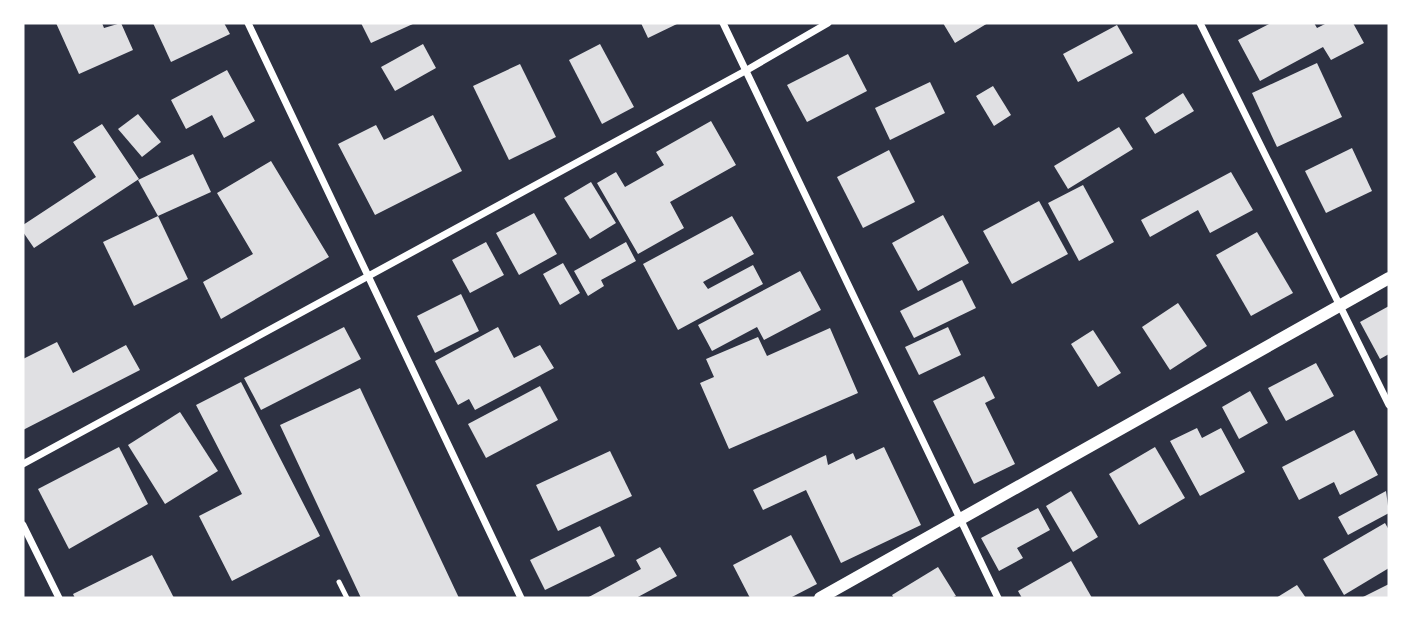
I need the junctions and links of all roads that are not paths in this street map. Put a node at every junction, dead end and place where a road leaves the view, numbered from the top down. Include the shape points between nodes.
1 (247, 23) edge
2 (723, 23) edge
3 (828, 23) edge
4 (1200, 23) edge
5 (747, 70) junction
6 (371, 276) junction
7 (1389, 278) edge
8 (1342, 305) junction
9 (1389, 405) edge
10 (23, 464) edge
11 (961, 521) junction
12 (23, 525) edge
13 (339, 582) dead end
14 (59, 598) edge
15 (347, 598) edge
16 (522, 598) edge
17 (820, 598) edge
18 (998, 598) edge

1 - 6 street
2 - 5 street
3 - 5 street
4 - 8 street
5 - 6 street
5 - 11 street
6 - 10 street
6 - 16 street
7 - 8 street
8 - 9 street
8 - 11 street
11 - 17 street
11 - 18 street
12 - 14 street
13 - 15 lane

